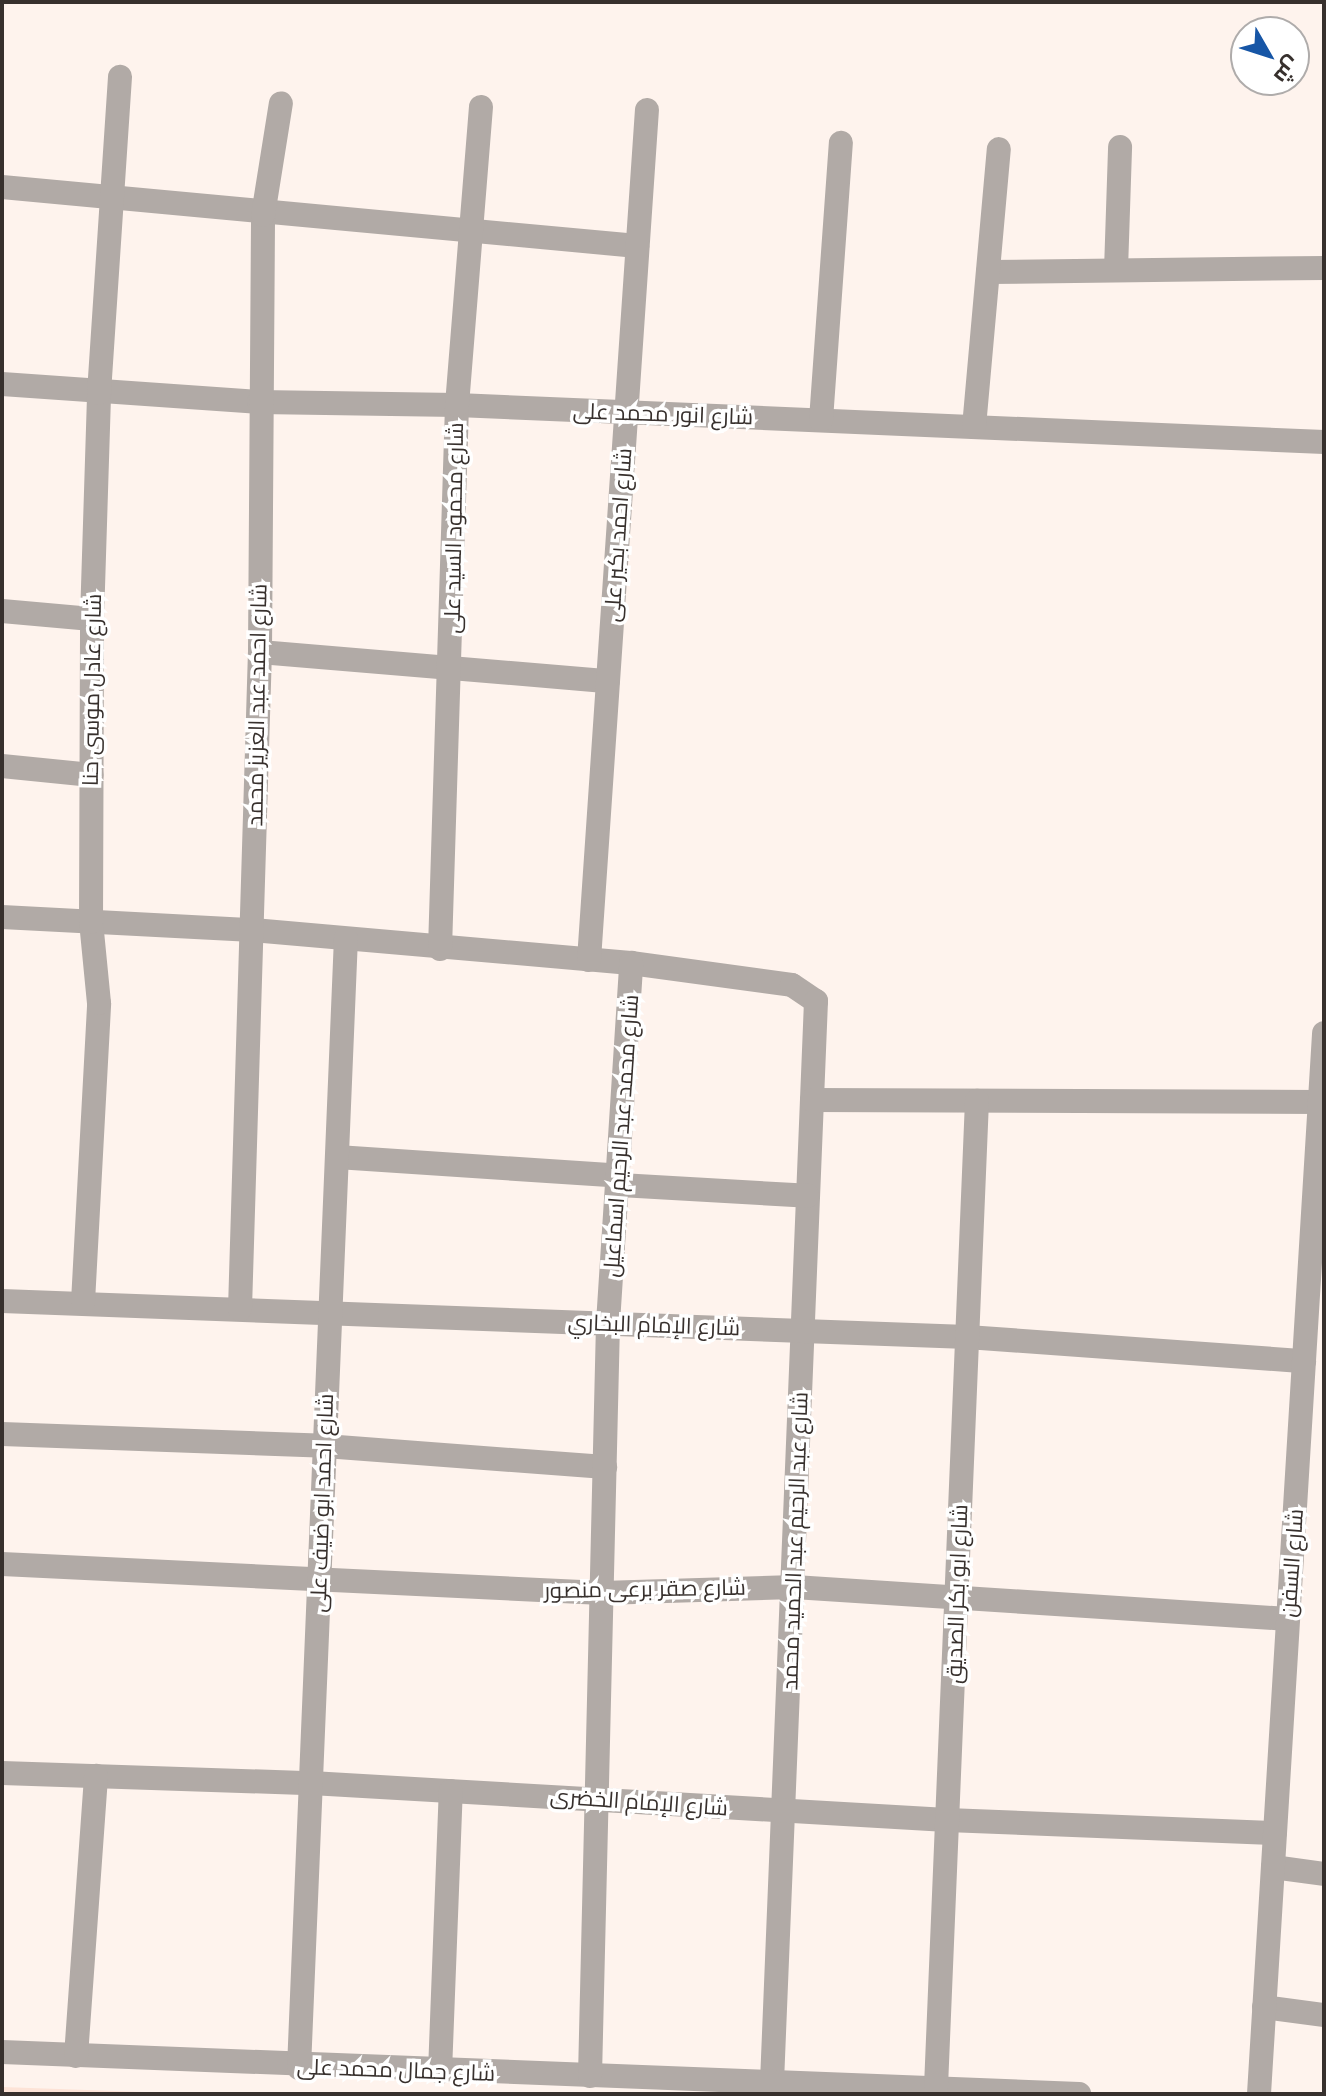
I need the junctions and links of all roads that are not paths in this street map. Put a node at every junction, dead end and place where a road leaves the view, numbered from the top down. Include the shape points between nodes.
1 (120, 77) dead end
2 (281, 103) dead end
3 (481, 107) dead end
4 (647, 110) dead end
5 (841, 143) dead end
6 (1120, 147) dead end
7 (999, 149) dead end
8 (2, 187) edge
9 (111, 200) junction
10 (263, 215) junction
11 (471, 231) junction
12 (637, 246) junction
13 (1324, 268) edge
14 (1116, 270) junction
15 (988, 272) junction
16 (2, 384) edge
17 (99, 393) junction
18 (259, 402) junction
19 (457, 405) junction
20 (626, 412) junction
21 (821, 420) junction
22 (974, 427) junction
23 (1324, 442) edge
24 (2, 611) edge
25 (92, 619) junction
26 (260, 652) junction
27 (451, 668) junction
28 (608, 681) junction
29 (2, 766) edge
30 (92, 775) junction
31 (2, 917) edge
32 (91, 922) junction
33 (253, 930) junction
34 (346, 939) junction
35 (440, 949) junction
36 (589, 960) junction
37 (631, 963) junction
38 (1324, 1033) edge
39 (812, 1100) junction
40 (977, 1101) junction
41 (1319, 1102) junction
42 (337, 1157) junction
43 (620, 1180) junction
44 (808, 1196) junction
45 (1317, 1236) edge
46 (2, 1301) edge
47 (83, 1302) junction
48 (240, 1309) junction
49 (331, 1313) junction
50 (608, 1323) junction
51 (802, 1330) junction
52 (967, 1337) junction
53 (1304, 1361) junction
54 (2, 1434) edge
55 (325, 1446) junction
56 (605, 1467) junction
57 (2, 1564) edge
58 (319, 1579) junction
59 (794, 1587) junction
60 (602, 1593) junction
61 (957, 1597) junction
62 (1288, 1619) junction
63 (2, 1773) edge
64 (96, 1776) junction
65 (311, 1783) junction
66 (451, 1791) junction
67 (593, 1799) junction
68 (783, 1811) junction
69 (947, 1820) junction
70 (1275, 1833) junction
71 (1273, 1867) junction
72 (1324, 1874) edge
73 (1264, 2007) junction
74 (1324, 2015) edge
75 (2, 2052) edge
76 (76, 2056) junction
77 (299, 2068) junction
78 (440, 2072) junction
79 (590, 2076) junction
80 (772, 2082) junction
81 (936, 2087) junction
82 (1079, 2094) edge
83 (1259, 2094) edge

1 - 9 street, شارع عادل موسى حنا
2 - 10 street, شارع احمد عبد العزيز محمد
3 - 11 street, شارع محمود السيد على
4 - 12 street, شارع احمد بكير على
5 - 21 street
6 - 14 street
7 - 15 street
8 - 9 street
9 - 10 street
9 - 17 street, شارع عادل موسى حنا
10 - 11 street
10 - 18 street, شارع احمد عبد العزيز محمد
11 - 12 street
11 - 19 street, شارع محمود السيد على
12 - 20 street, شارع احمد بكير على
13 - 14 street
14 - 15 street
15 - 22 street
16 - 17 street, شارع انور محمد على
17 - 18 street, شارع انور محمد على
17 - 25 street, شارع عادل موسى حنا
18 - 19 street, شارع انور محمد على
18 - 26 street, شارع احمد عبد العزيز محمد
19 - 20 street, شارع انور محمد على
19 - 27 street, شارع محمود السيد على
20 - 21 street, شارع انور محمد على
20 - 28 street, شارع احمد بكير على
21 - 22 street, شارع انور محمد على
22 - 23 street, شارع انور محمد على
24 - 25 street
25 - 30 street, شارع عادل موسى حنا
26 - 27 street
26 - 33 street, شارع احمد عبد العزيز محمد
27 - 28 street
27 - 35 street, شارع محمود السيد على
28 - 36 street, شارع احمد بكير على
29 - 30 street
30 - 32 street, شارع عادل موسى حنا
31 - 32 street
32 - 33 street
32 - 47 street, شارع عادل موسى حنا via 99,1003
33 - 34 street
33 - 48 street, شارع احمد عبد العزيز محمد
34 - 35 street
34 - 42 street, شارع احمد ابو ضيف على
35 - 36 street
36 - 37 street
37 - 39 street, شارع عبد الرحيم عبد الحميد محمد via 792,985 816,1001
37 - 43 street, شارع محمد عبد الرحيم اسماعيل
38 - 41 street, شارع السفن
39 - 40 street
39 - 44 street, شارع عبد الرحيم عبد الحميد محمد
40 - 41 street
40 - 52 street, شارع ابو بكر الصديق
41 - 45 street, شارع السفن
42 - 43 street
42 - 49 street, شارع احمد ابو ضيف على
43 - 44 street
43 - 50 street, شارع محمد عبد الرحيم اسماعيل
44 - 51 street, شارع عبد الرحيم عبد الحميد محمد
45 - 53 street, شارع السفن
46 - 47 street, شارع الإمام البخاري
47 - 48 street, شارع الإمام البخاري
48 - 49 street, شارع الإمام البخاري
49 - 50 street, شارع الإمام البخاري
49 - 55 street, شارع احمد ابو ضيف على
50 - 51 street, شارع الإمام البخاري
50 - 56 street, شارع محمد عبد الرحيم اسماعيل
51 - 52 street, شارع الإمام البخاري
51 - 59 street, شارع عبد الرحيم عبد الحميد محمد
52 - 53 street, شارع الإمام البخاري
52 - 61 street, شارع ابو بكر الصديق
53 - 62 street, شارع السفن
54 - 55 street
55 - 56 street
55 - 58 street, شارع احمد ابو ضيف على
56 - 60 street, شارع محمد عبد الرحيم اسماعيل
57 - 58 street, شارع صقر برعى منصور
58 - 60 street, شارع صقر برعى منصور
58 - 65 street, شارع احمد ابو ضيف على
59 - 60 street, شارع صقر برعى منصور
59 - 61 street, شارع صقر برعى منصور
59 - 68 street, شارع عبد الرحيم عبد الحميد محمد
60 - 67 street, شارع محمد عبد الرحيم اسماعيل
61 - 62 street, شارع صقر برعى منصور
61 - 69 street, شارع ابو بكر الصديق
62 - 70 street, شارع السفن
63 - 64 street, شارع الإمام الخضرى
64 - 65 street, شارع الإمام الخضرى
64 - 76 street
65 - 66 street, شارع الإمام الخضرى
65 - 77 street, شارع احمد ابو ضيف على
66 - 67 street, شارع الإمام الخضرى
66 - 78 street
67 - 68 street, شارع الإمام الخضرى
67 - 79 street, شارع محمد عبد الرحيم اسماعيل
68 - 69 street, شارع الإمام الخضرى
68 - 80 street, شارع عبد الرحيم عبد الحميد محمد
69 - 70 street, شارع الإمام الخضرى
69 - 81 street, شارع ابو بكر الصديق
70 - 71 street, شارع السفن
71 - 72 street
71 - 73 street, شارع السفن
73 - 74 street
73 - 83 street, شارع السفن
75 - 76 street, شارع جمال محمد على
76 - 77 street, شارع جمال محمد على
77 - 78 street, شارع جمال محمد على
78 - 79 street, شارع جمال محمد على
79 - 80 street, شارع جمال محمد على
80 - 81 street, شارع جمال محمد على
81 - 82 street, شارع جمال محمد على

